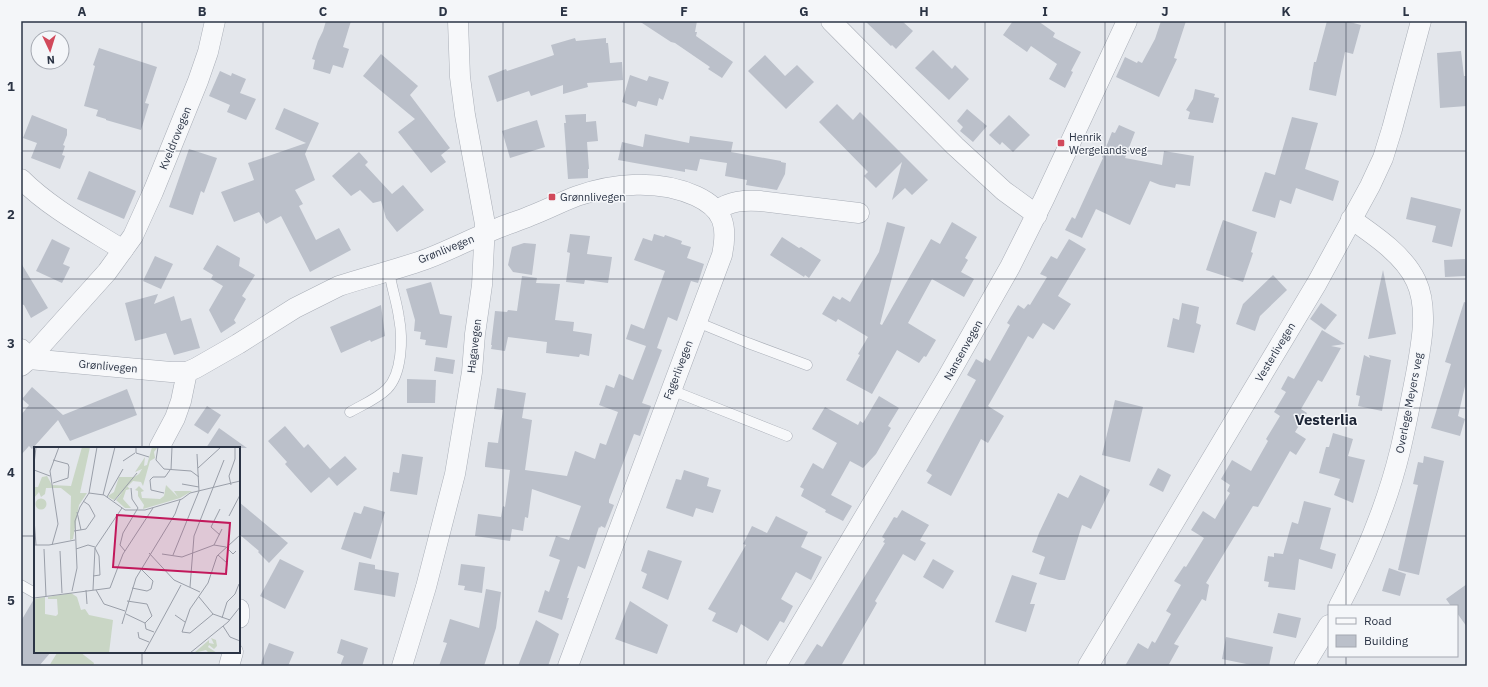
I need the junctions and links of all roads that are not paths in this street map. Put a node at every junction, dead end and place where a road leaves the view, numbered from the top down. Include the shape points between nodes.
1 (215, 21) edge
2 (458, 21) edge
3 (831, 21) edge
4 (1126, 21) edge
5 (1421, 21) edge
6 (21, 179) edge
7 (716, 210) junction
8 (859, 213) dead end
9 (1037, 215) junction
10 (1351, 219) junction
11 (485, 233) junction
12 (123, 250) junction
13 (389, 270) junction
14 (697, 322) junction
15 (24, 358) edge
16 (807, 365) dead end
17 (187, 372) junction
18 (671, 390) junction
19 (350, 412) dead end
20 (787, 436) dead end
21 (160, 447) edge
22 (21, 585) edge
23 (34, 592) edge
24 (1340, 605) edge
25 (1328, 627) edge
26 (233, 653) edge
27 (229, 666) edge
28 (402, 666) edge
29 (568, 666) edge
30 (776, 666) edge
31 (1088, 666) edge
32 (1304, 666) edge

1 - 12 street, Kveldrovegen via 198,81 154,192 133,236
2 - 11 street, Hagavegen via 460,77
3 - 9 street via 960,151 1004,191
4 - 9 street, Nansenvegen
5 - 10 street, Vesterlivegen via 1383,158
6 - 12 street via 51,204
7 - 8 street via 744,200
7 - 11 street, Grønlivegen via 705,200 675,188 626,185 578,196
7 - 14 street, Fagerlivegen via 725,234 722,255
9 - 30 street, Nansenvegen via 948,376
10 - 24 street, Overlege Meyers veg via 1388,246 1410,271 1416,281 1423,309 1417,364 1400,451 1389,489 1360,564
10 - 31 street, Vesterlivegen via 1317,282
11 - 13 street, Grønlivegen via 428,258
11 - 28 street, Hagavegen via 472,372 455,474 426,587
12 - 15 street, Kveldrovegen via 107,272
13 - 17 street, Grønlivegen via 325,292 209,362
13 - 19 lane via 400,326 396,373 393,381 380,395
14 - 16 lane
14 - 18 street, Fagerlivegen
15 - 17 street, Grønlivegen
17 - 21 street via 175,418
18 - 20 lane
18 - 29 street, Fagerlivegen
22 - 23 lane
25 - 32 street
26 - 27 street

